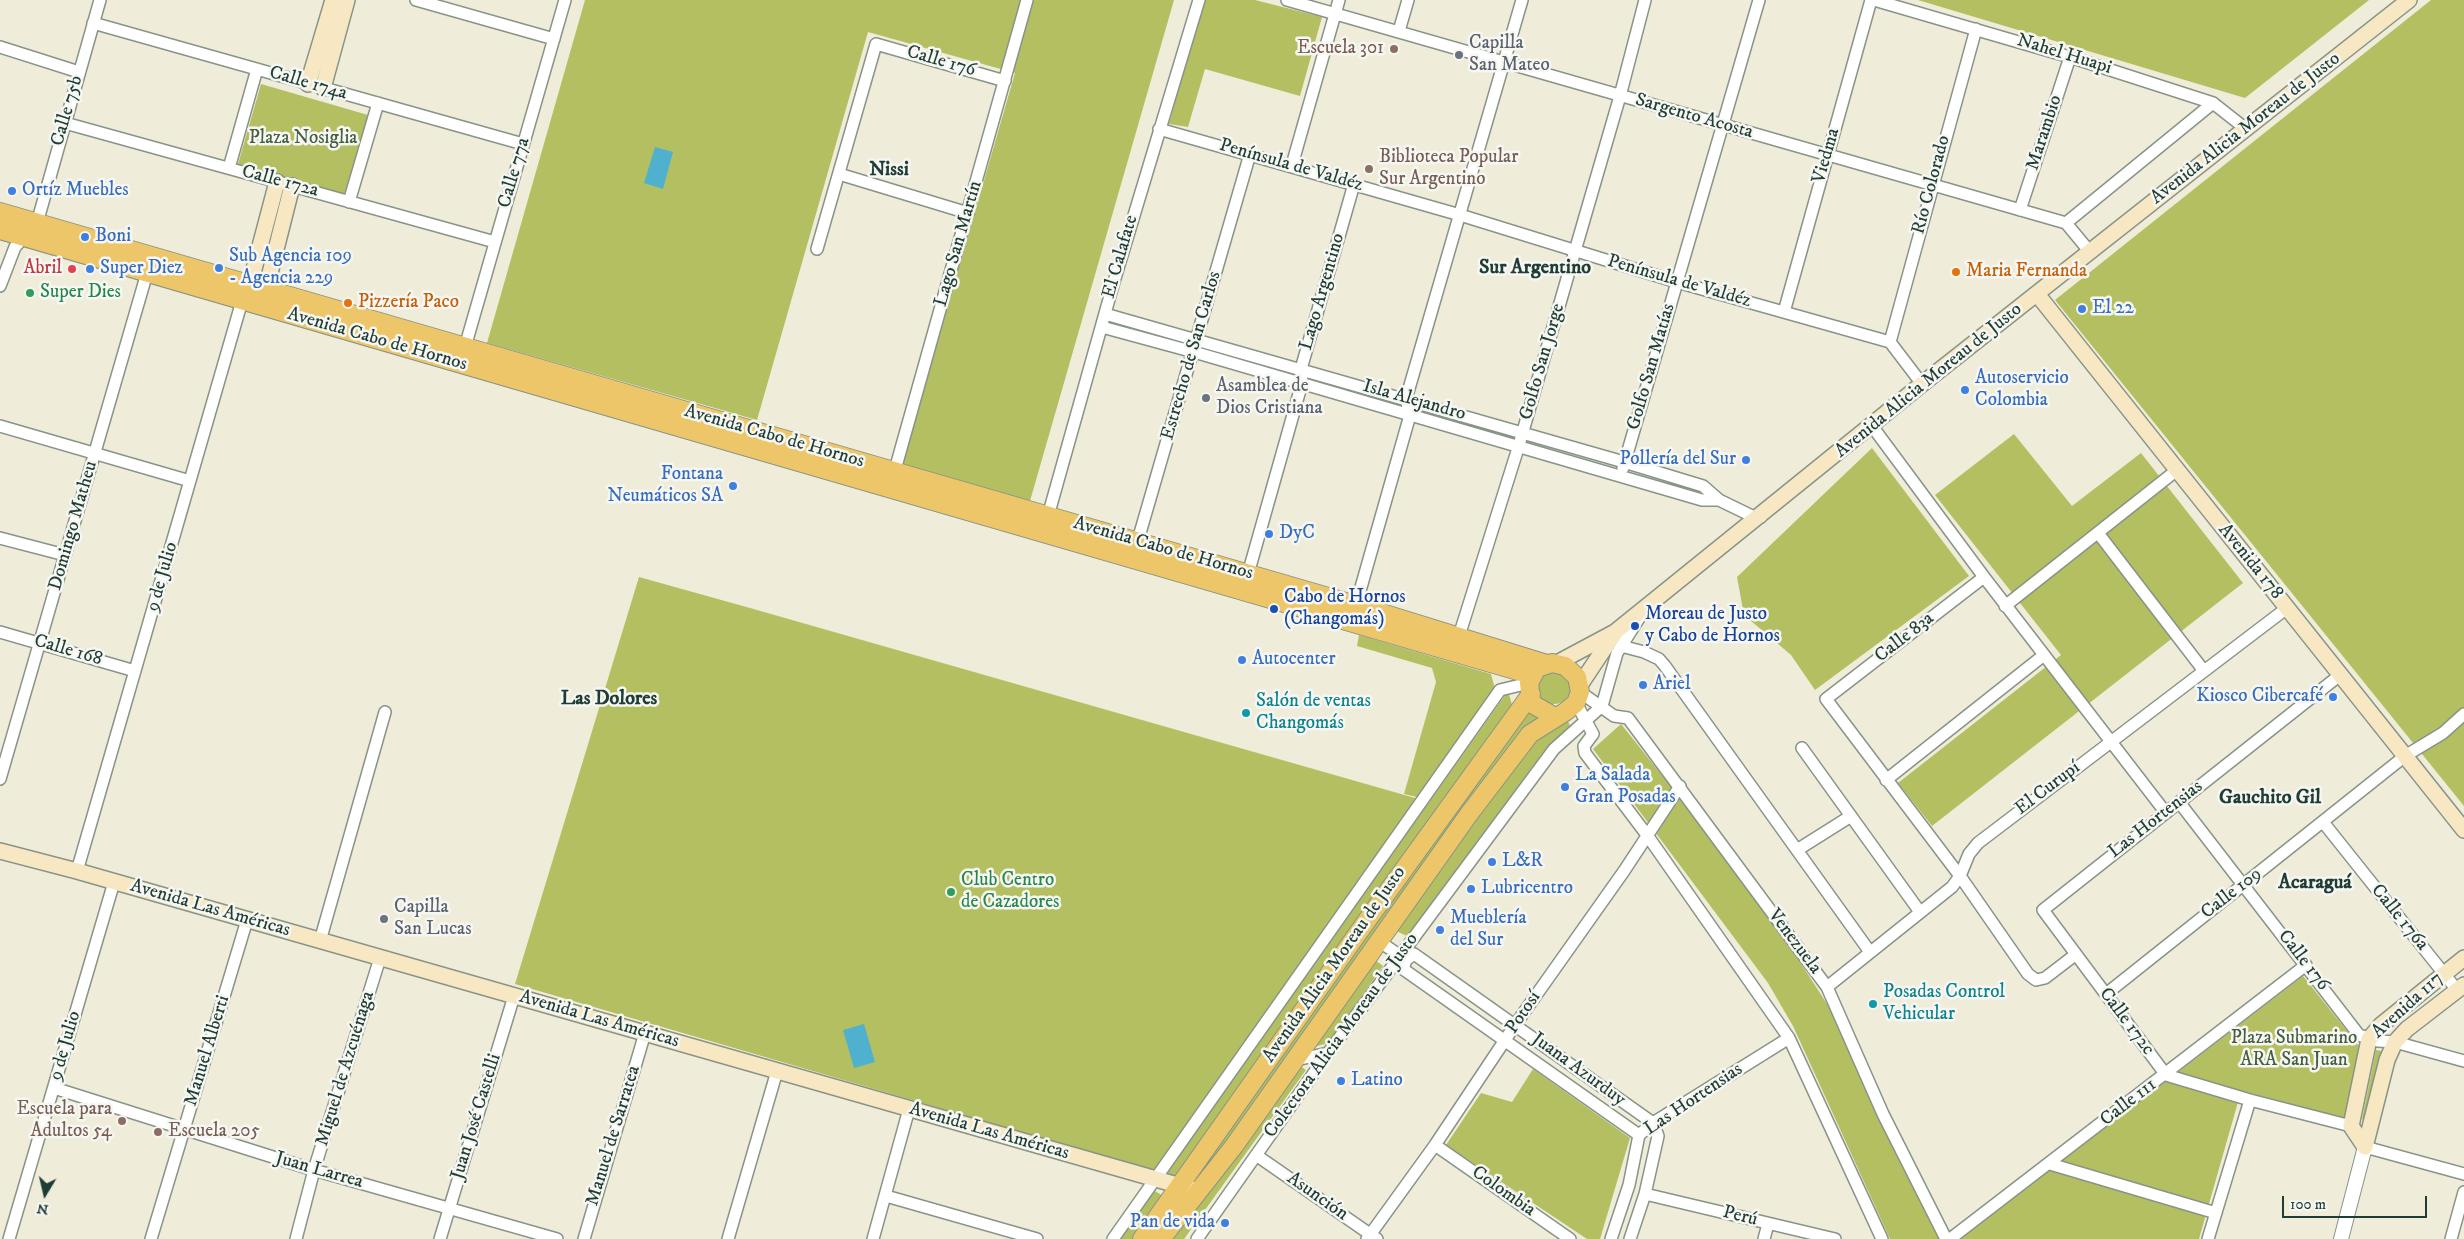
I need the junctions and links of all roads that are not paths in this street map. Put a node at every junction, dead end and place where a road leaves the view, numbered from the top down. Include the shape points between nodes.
1 (100, 0) edge
2 (333, 0) edge
3 (347, 0) edge
4 (416, 0) edge
5 (565, 0) edge
6 (1027, 0) edge
7 (1199, 0) edge
8 (1287, 0) edge
9 (1339, 0) edge
10 (1408, 0) edge
11 (1522, 0) edge
12 (1645, 0) edge
13 (1759, 0) edge
14 (1873, 0) edge
15 (2409, 0) edge
16 (1336, 13) junction
17 (93, 23) junction
18 (1976, 29) junction
19 (1399, 31) junction
20 (554, 39) junction
21 (0, 47) edge
22 (2070, 57) junction
23 (1504, 61) junction
24 (257, 69) junction
25 (79, 72) junction
26 (1005, 81) junction
27 (316, 86) junction
28 (1620, 96) junction
29 (378, 103) junction
30 (2213, 103) junction
31 (64, 123) junction
32 (1724, 126) junction
33 (1159, 129) junction
34 (2246, 129) junction
35 (523, 144) junction
36 (1250, 154) junction
37 (1826, 156) junction
38 (1292, 165) junction
39 (229, 168) junction
40 (839, 174) junction
41 (278, 182) junction
42 (1354, 184) junction
43 (292, 186) junction
44 (1931, 186) junction
45 (350, 202) junction
46 (2020, 210) junction
47 (0, 212) edge
48 (968, 213) junction
49 (1460, 215) junction
50 (36, 223) junction
51 (2066, 223) junction
52 (0, 230) edge
53 (23, 237) junction
54 (495, 242) junction
55 (817, 249) dead end
56 (1576, 251) junction
57 (2090, 252) junction
58 (147, 273) junction
59 (1677, 282) junction
60 (254, 285) junction
61 (0, 286) edge
62 (2036, 294) junction
63 (242, 300) junction
64 (1784, 312) junction
65 (1105, 314) junction
66 (1102, 327) junction
67 (1197, 339) junction
68 (1890, 342) junction
69 (465, 347) junction
70 (1194, 352) junction
71 (1301, 369) junction
72 (1302, 383) junction
73 (1922, 384) junction
74 (1406, 399) junction
75 (1410, 416) junction
76 (0, 426) edge
77 (1872, 426) junction
78 (1522, 432) junction
79 (1519, 445) junction
80 (95, 454) junction
81 (1624, 462) junction
82 (2177, 470) junction
83 (1621, 474) junction
84 (893, 480) junction
85 (190, 482) junction
86 (1719, 500) junction
87 (1048, 516) junction
88 (1761, 517) junction
89 (2098, 533) junction
90 (0, 538) edge
91 (1135, 550) junction
92 (65, 556) junction
93 (1248, 574) junction
94 (1984, 577) junction
95 (1356, 605) junction
96 (2006, 606) junction
97 (2287, 608) junction
98 (0, 632) edge
99 (1459, 636) junction
100 (1618, 639) junction
101 (40, 643) junction
102 (2044, 655) junction
103 (1552, 664) junction
104 (135, 671) junction
105 (2204, 671) junction
106 (2340, 675) junction
107 (1531, 684) junction
108 (1578, 693) junction
109 (1602, 706) junction
110 (386, 712) dead end
111 (2464, 714) edge
112 (1556, 717) junction
113 (1586, 720) junction
114 (2111, 742) junction
115 (5, 745) edge
116 (1802, 748) dead end
117 (2405, 756) junction
118 (0, 779) edge
119 (1886, 780) junction
120 (1680, 786) junction
121 (2179, 802) junction
122 (2166, 813) junction
123 (1851, 816) junction
124 (2322, 822) junction
125 (2464, 830) edge
126 (1647, 835) junction
127 (1797, 850) junction
128 (0, 851) edge
129 (77, 871) junction
130 (1960, 876) junction
131 (114, 882) junction
132 (2243, 885) junction
133 (2043, 910) joint
134 (1920, 912) junction
135 (247, 920) junction
136 (320, 941) junction
137 (1380, 942) junction
138 (1870, 952) junction
139 (2074, 955) junction
140 (380, 958) junction
141 (1403, 958) junction
142 (2464, 958) edge
143 (2306, 965) junction
144 (2444, 974) junction
145 (1827, 987) junction
146 (2461, 987) edge
147 (2106, 994) junction
148 (514, 996) junction
149 (1515, 1025) junction
150 (645, 1033) junction
151 (1789, 1038) junction
152 (2369, 1039) junction
153 (1505, 1041) junction
154 (2395, 1042) junction
155 (1328, 1053) junction
156 (1296, 1060) junction
157 (2464, 1061) edge
158 (777, 1071) junction
159 (2166, 1075) junction
160 (54, 1088) junction
161 (2250, 1100) junction
162 (909, 1109) junction
163 (1653, 1123) junction
164 (2351, 1126) junction
165 (184, 1129) junction
166 (1639, 1136) junction
167 (1435, 1145) junction
168 (2365, 1147) junction
169 (1256, 1155) junction
170 (2050, 1164) junction
171 (314, 1170) junction
172 (2464, 1174) edge
173 (1156, 1180) junction
174 (1178, 1186) junction
175 (1198, 1192) junction
176 (2464, 1192) edge
177 (1645, 1194) junction
178 (886, 1196) junction
179 (450, 1207) junction
180 (2216, 1213) junction
181 (1768, 1224) junction
182 (0, 1237) edge
183 (1371, 1237) edge
184 (8, 1239) edge
185 (152, 1239) edge
186 (296, 1239) edge
187 (440, 1239) edge
188 (557, 1239) edge
189 (584, 1239) edge
190 (728, 1239) edge
191 (873, 1239) edge
192 (1036, 1239) edge
193 (1113, 1239) edge
194 (1142, 1239) edge
195 (1161, 1239) edge
196 (1197, 1239) edge
197 (1570, 1239) edge
198 (1611, 1239) edge
199 (1630, 1239) edge
200 (1764, 1239) edge
201 (1835, 1239) edge
202 (1882, 1239) edge
203 (1946, 1239) edge
204 (1950, 1239) edge
205 (2208, 1239) edge
206 (2341, 1239) edge
207 (2451, 1239) edge

1 - 17 street, Calle 75b
2 - 27 main road
3 - 27 main road
4 - 20 street
5 - 20 street, Calle 77a
6 - 26 street, Lago San Martín
7 - 33 street, El Calafate
8 - 16 street, Sargento Acosta
9 - 16 street
10 - 19 street
11 - 23 street
12 - 28 street, Golfo San Jorge
13 - 32 street, Golfo San Matías
14 - 18 street, Nahel Huapi
14 - 37 street, Viedma
15 - 34 main road, Avenida Alicia Moreau de Justo
16 - 19 street, Sargento Acosta
16 - 38 street
17 - 24 street, Calle 174a
17 - 25 street, Calle 75b
18 - 22 street, Nahel Huapi
18 - 44 street, Río Colorado
19 - 23 street, Sargento Acosta
20 - 35 street, Calle 77a
21 - 25 street
22 - 30 street, Nahel Huapi
22 - 46 street, Marambio
23 - 28 street, Sargento Acosta
23 - 49 street
24 - 27 street, Calle 174a
24 - 39 street
25 - 31 street, Calle 75b
26 - 40 street, Calle 176 via 876,44
26 - 48 street, Lago San Martín
27 - 29 street, Calle 174a
28 - 32 street, Sargento Acosta
28 - 56 street, Golfo San Jorge
29 - 35 street, Calle 174a
29 - 45 street
30 - 34 street, Nahel Huapi
30 - 51 street
31 - 39 street, Calle 172a
31 - 50 street, Calle 75b
32 - 37 street, Sargento Acosta
32 - 59 street, Golfo San Matías
33 - 36 street, Península de Valdéz
33 - 65 street, El Calafate
34 - 57 main road, Avenida Alicia Moreau de Justo
35 - 54 street, Calle 77a
36 - 38 street, Península de Valdéz
36 - 67 street, Estrecho de San Carlos
37 - 44 street, Sargento Acosta
37 - 64 street, Viedma
38 - 42 street, Península de Valdéz
39 - 41 street, Calle 172a
40 - 48 street
40 - 55 street
41 - 43 street, Calle 172a
41 - 60 main road
42 - 49 street, Península de Valdéz
42 - 71 street, Lago Argentino
43 - 45 street, Calle 172a
43 - 60 main road
44 - 46 street, Sargento Acosta
44 - 68 street, Río Colorado
45 - 54 street, Calle 172a
46 - 51 street, Sargento Acosta
47 - 50 main road, Avenida Cabo de Hornos
48 - 84 street, Lago San Martín
49 - 56 street, Península de Valdéz
49 - 74 street
50 - 53 street
50 - 60 main road, Avenida Cabo de Hornos
51 - 57 street
52 - 53 main road, Avenida Cabo de Hornos
53 - 58 main road, Avenida Cabo de Hornos
53 - 61 street via 15,247
54 - 69 street, Calle 77a
56 - 59 street, Península de Valdéz
56 - 78 street, Golfo San Jorge
57 - 62 main road, Avenida Alicia Moreau de Justo
58 - 63 main road, Avenida Cabo de Hornos
58 - 80 street, Domingo Matheu
59 - 64 street, Península de Valdéz
59 - 81 street, Golfo San Matías
60 - 63 street, 9 de Julio
60 - 69 main road, Avenida Cabo de Hornos
62 - 73 main road, Avenida Alicia Moreau de Justo
62 - 82 main road, Avenida 178
63 - 84 main road, Avenida Cabo de Hornos
63 - 85 street, 9 de Julio
64 - 68 street, Península de Valdéz
65 - 66 street, El Calafate
65 - 67 street, Isla Alejandro
66 - 70 street, Isla Alejandro
66 - 87 street, El Calafate
67 - 70 street, Estrecho de San Carlos
67 - 71 street, Isla Alejandro
68 - 73 street
69 - 84 main road, Avenida Cabo de Hornos
70 - 72 street, Isla Alejandro
70 - 91 street, Estrecho de San Carlos
71 - 72 street, Lago Argentino
71 - 74 street, Isla Alejandro
72 - 75 street, Isla Alejandro
72 - 93 street, Lago Argentino
73 - 77 main road, Avenida Alicia Moreau de Justo
74 - 75 street
74 - 78 street, Isla Alejandro
75 - 79 street, Isla Alejandro
75 - 95 street
76 - 80 street
77 - 88 main road, Avenida Alicia Moreau de Justo
77 - 94 street
78 - 79 street, Golfo San Jorge
78 - 81 street, Isla Alejandro
79 - 83 street, Isla Alejandro
79 - 99 street, Golfo San Jorge
80 - 85 street
80 - 92 street, Domingo Matheu
81 - 83 street, Golfo San Matías
81 - 86 street, Isla Alejandro via 1703,486
82 - 89 street
82 - 97 main road, Avenida 178
83 - 86 street, Isla Alejandro via 1702,500
84 - 87 main road, Avenida Cabo de Hornos
84 - 91 main road, Avenida Cabo de Hornos
85 - 104 street, 9 de Julio
86 - 88 street, Isla Alejandro
87 - 91 main road, Avenida Cabo de Hornos
88 - 100 main road, Avenida Alicia Moreau de Justo via 1648,606
89 - 96 street
89 - 105 street
90 - 92 street
91 - 93 main road, Avenida Cabo de Hornos
91 - 107 main road, Avenida Cabo de Hornos
92 - 101 street, Domingo Matheu
93 - 95 main road, Avenida Cabo de Hornos
94 - 96 street
94 - 119 street, Calle 83a via 1826,699
95 - 99 main road, Avenida Cabo de Hornos
96 - 102 street
97 - 105 street, El Curupí
97 - 106 main road, Avenida 178
98 - 101 street, Calle 168
99 - 103 main road, Avenida Cabo de Hornos
100 - 103 main road, Avenida Alicia Moreau de Justo
100 - 108 main road, Avenida Alicia Moreau de Justo
100 - 109 street
100 - 127 street via 1658,659 1665,666
101 - 104 street, Calle 168
101 - 115 street, Domingo Matheu
102 - 114 street
102 - 119 street
103 - 107 main road, Avenida Alicia Moreau de Justo via 1537,668
103 - 108 main road via 1572,670
104 - 129 street, 9 de Julio
105 - 114 street, El Curupí
106 - 117 main road, Avenida 178
106 - 121 street, Las Hortensias
107 - 112 main road via 1534,705
107 - 173 street via 1500,690
107 - 174 main road, Avenida Alicia Moreau de Justo via 1509,722
108 - 109 street, Venezuela
108 - 112 main road, Avenida Alicia Moreau de Justo
108 - 113 street
109 - 113 street, Colectora Alicia Moreau de Justo
109 - 120 street, Venezuela via 1614,716 1628,718
110 - 136 street
111 - 117 street, Calle 109 via 2443,733
112 - 137 main road, Avenida Alicia Moreau de Justo via 1530,734 1469,814
113 - 126 street via 1593,734 1584,746 1585,753
113 - 141 street, Colectora Alicia Moreau de Justo via 1554,749
114 - 122 street
114 - 130 street, El Curupí via 1978,843 1969,854
115 - 118 street, Domingo Matheu
116 - 123 street
117 - 124 street, Calle 109
117 - 125 main road, Avenida 178
119 - 130 street
120 - 126 street, Potosí
120 - 145 street, Venezuela
121 - 122 street, Las Hortensias
121 - 132 street, Calle 176
122 - 133 street, Las Hortensias
123 - 127 street
123 - 134 street
124 - 132 street, Calle 109
124 - 144 street, Calle 176a
126 - 149 street, Potosí
126 - 151 street
127 - 138 street
128 - 129 main road, Avenida Las Américas
129 - 131 main road, Avenida Las Américas
130 - 134 street, El Curupí via 1952,887
130 - 139 street via 2028,974 2036,980 2045,978
131 - 135 main road, Avenida Las Américas
131 - 160 street, 9 de Julio
132 - 143 street, Calle 176
132 - 147 street, Calle 109
133 - 139 street, Calle 172c
134 - 138 street, El Curupí
135 - 136 main road, Avenida Las Américas
135 - 165 street, Manuel Alberti
136 - 140 main road, Avenida Las Américas
137 - 141 street, Juana Azurduy
137 - 156 main road, Avenida Alicia Moreau de Justo
138 - 145 street, El Curupí
139 - 147 street, Calle 172c
140 - 148 main road, Avenida Las Américas
140 - 171 street, Miguel de Azcuénaga
141 - 149 street, Juana Azurduy via 1414,954
141 - 153 street, Juana Azurduy via 1403,969
141 - 155 street, Colectora Alicia Moreau de Justo
142 - 144 main road, Avenida 117
143 - 152 street, Calle 176 via 2360,1035
143 - 159 street, Calle 111
144 - 146 street, Calle 176a
144 - 152 main road, Avenida 117 via 2381,1025
145 - 203 street, Venezuela via 1883,1114
146 - 154 main road, Avenida 117
147 - 159 street, Calle 172c
148 - 150 main road, Avenida Las Américas
148 - 179 street, Juan José Castelli
149 - 153 street, Potosí
149 - 163 street, Juana Azurduy
150 - 158 main road, Avenida Las Américas
150 - 189 street, Manuel de Sarratea
151 - 163 street, Las Hortensias
151 - 202 street
152 - 154 street
152 - 164 main road, Avenida 117
153 - 166 street, Juana Azurduy
153 - 167 street, Potosí
154 - 157 street
154 - 168 main road, Avenida 117 via 2387,1060
155 - 156 street
155 - 169 street, Colectora Alicia Moreau de Justo
156 - 175 main road, Avenida Alicia Moreau de Justo
158 - 162 main road, Avenida Las Américas
158 - 190 street
159 - 161 street, Calle 172c
159 - 170 street, Calle 111
160 - 165 street, Juan Larrea
160 - 184 street, 9 de Julio
161 - 164 street, Calle 172c
161 - 180 street
162 - 173 main road, Avenida Las Américas
162 - 178 street
163 - 166 street, Las Hortensias
163 - 177 street via 1658,1136
164 - 168 main road
165 - 171 street, Juan Larrea
165 - 185 street, Manuel Alberti
166 - 198 street, Las Hortensias via 1629,1185
167 - 183 street, Potosí
167 - 197 street, Colombia
168 - 172 street
168 - 206 street, Avenida 117
169 - 183 street, Asunción
169 - 196 street, Colectora Alicia Moreau de Justo
170 - 180 street
170 - 204 street, Calle 111
171 - 179 street, Juan Larrea
171 - 186 street, Miguel de Azcuénaga
173 - 174 main road, Avenida Las Américas
173 - 193 street
174 - 175 main road, Avenida Las Américas
174 - 194 main road, Avenida Alicia Moreau de Justo
175 - 195 main road, Avenida Alicia Moreau de Justo
176 - 207 street
177 - 181 street, Perú
177 - 199 street
178 - 191 street
178 - 192 street
179 - 187 street, Juan José Castelli
179 - 188 street, Juan Larrea
180 - 205 street
181 - 200 street
181 - 201 street, Perú
182 - 184 street

